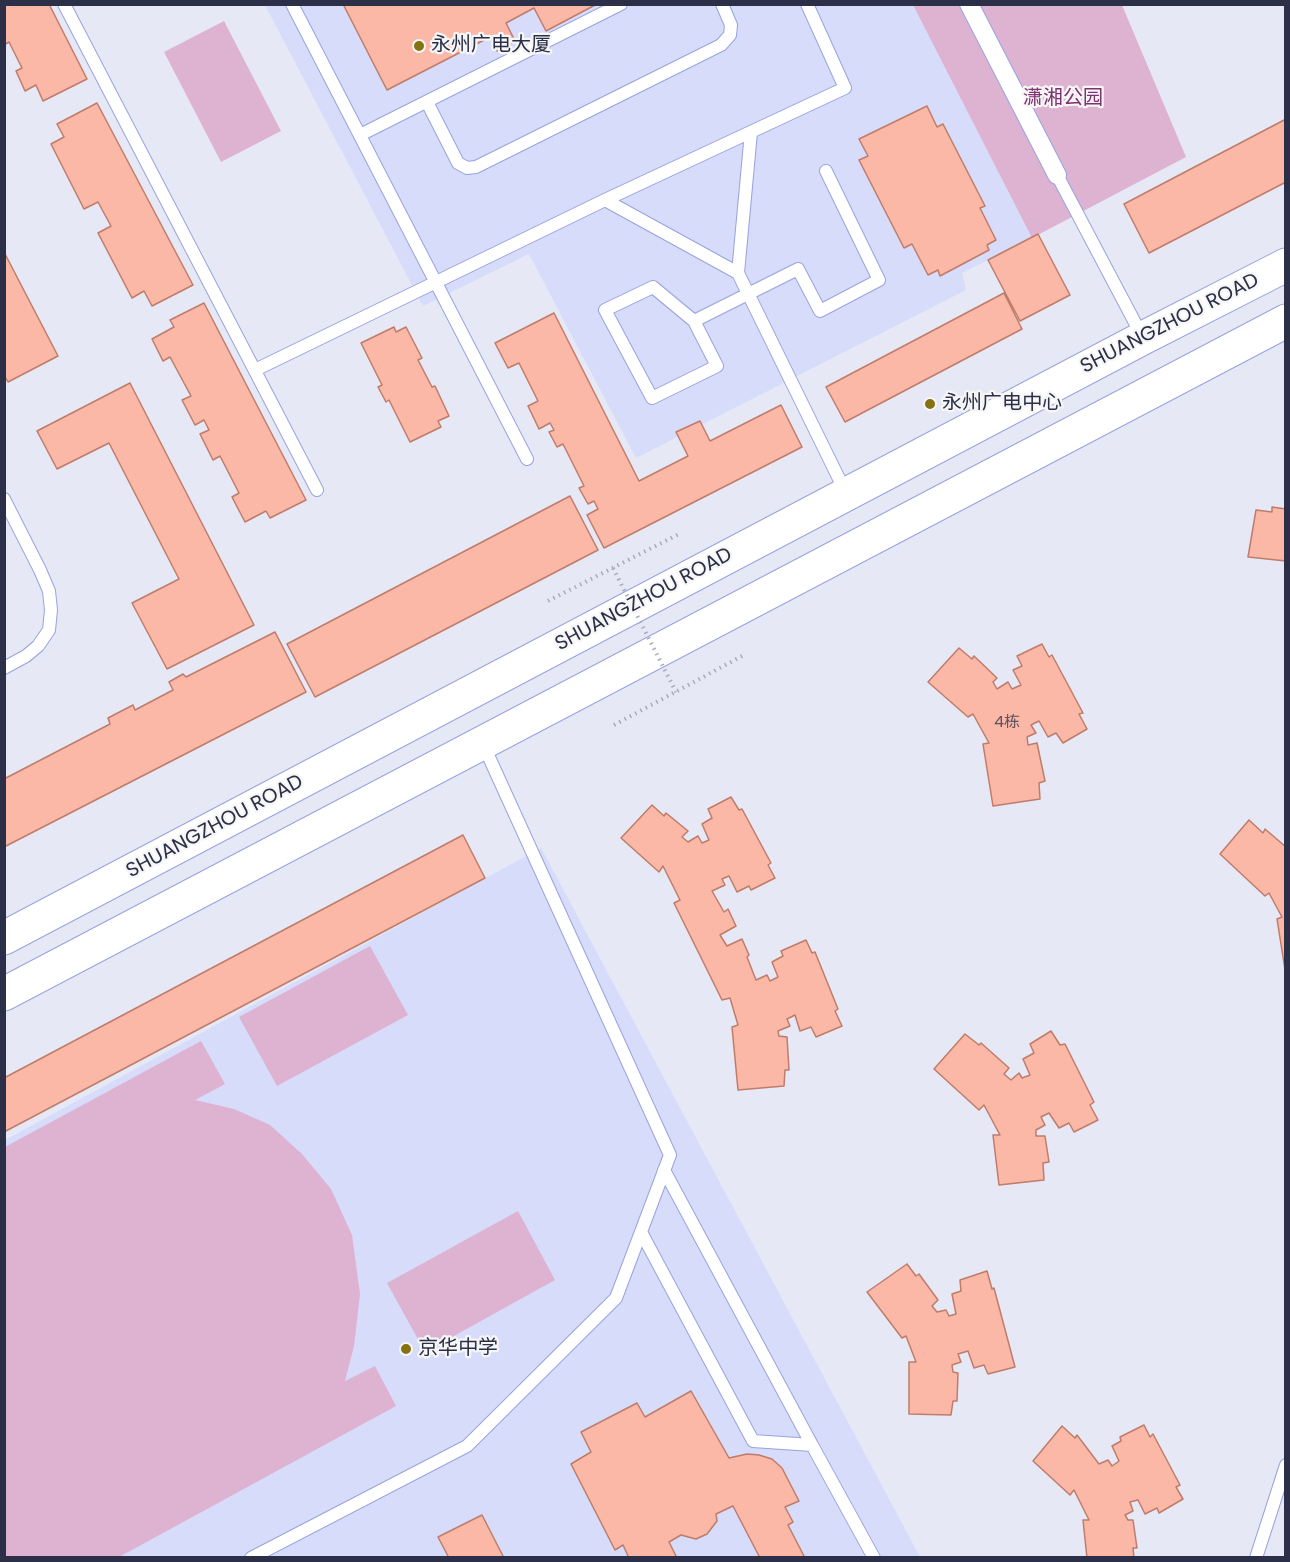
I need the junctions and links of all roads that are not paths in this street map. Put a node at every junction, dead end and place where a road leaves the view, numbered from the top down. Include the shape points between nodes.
1 (64, 4) edge
2 (292, 4) edge
3 (621, 4) edge
4 (722, 4) edge
5 (807, 4) edge
6 (969, 4) edge
7 (427, 102) junction
8 (751, 132) junction
9 (360, 135) junction
10 (826, 171) dead end
11 (1057, 175) joint
12 (605, 200) junction
13 (1286, 265) edge
14 (738, 273) junction
15 (436, 282) junction
16 (748, 294) junction
17 (694, 321) junction
18 (1286, 321) edge
19 (1143, 338) junction
20 (255, 370) junction
21 (527, 459) dead end
22 (317, 490) dead end
23 (846, 494) junction
24 (4, 499) edge
25 (4, 668) edge
26 (482, 743) junction
27 (4, 938) edge
28 (4, 994) edge
29 (664, 1170) junction
30 (641, 1232) junction
31 (812, 1445) junction
32 (1286, 1465) edge
33 (251, 1557) edge
34 (873, 1557) edge
35 (1256, 1557) edge

1 - 20 lane
2 - 9 lane
3 - 7 lane
4 - 7 lane via 731,25 730,35 721,45 477,166 468,168 458,163
5 - 8 lane via 845,88
6 - 11 street
7 - 9 lane
8 - 12 lane
8 - 14 lane
9 - 15 lane
10 - 16 lane via 879,280 820,311 798,269
11 - 19 lane
12 - 14 lane
12 - 15 lane
13 - 19 main road, SHUANGZHOU ROAD
14 - 16 lane
15 - 20 lane
15 - 21 lane
16 - 17 lane
16 - 23 lane
17 - 17 lane via 654,287 605,310 652,398 717,366
18 - 26 main road
19 - 23 main road, SHUANGZHOU ROAD
20 - 22 lane
23 - 27 main road, SHUANGZHOU ROAD
24 - 25 lane via 49,591 51,610 49,630 38,646
26 - 28 main road
26 - 29 lane via 670,1155
29 - 30 lane
29 - 31 lane
30 - 31 lane via 753,1441
30 - 33 lane via 616,1298 467,1446
31 - 34 lane
32 - 35 lane

